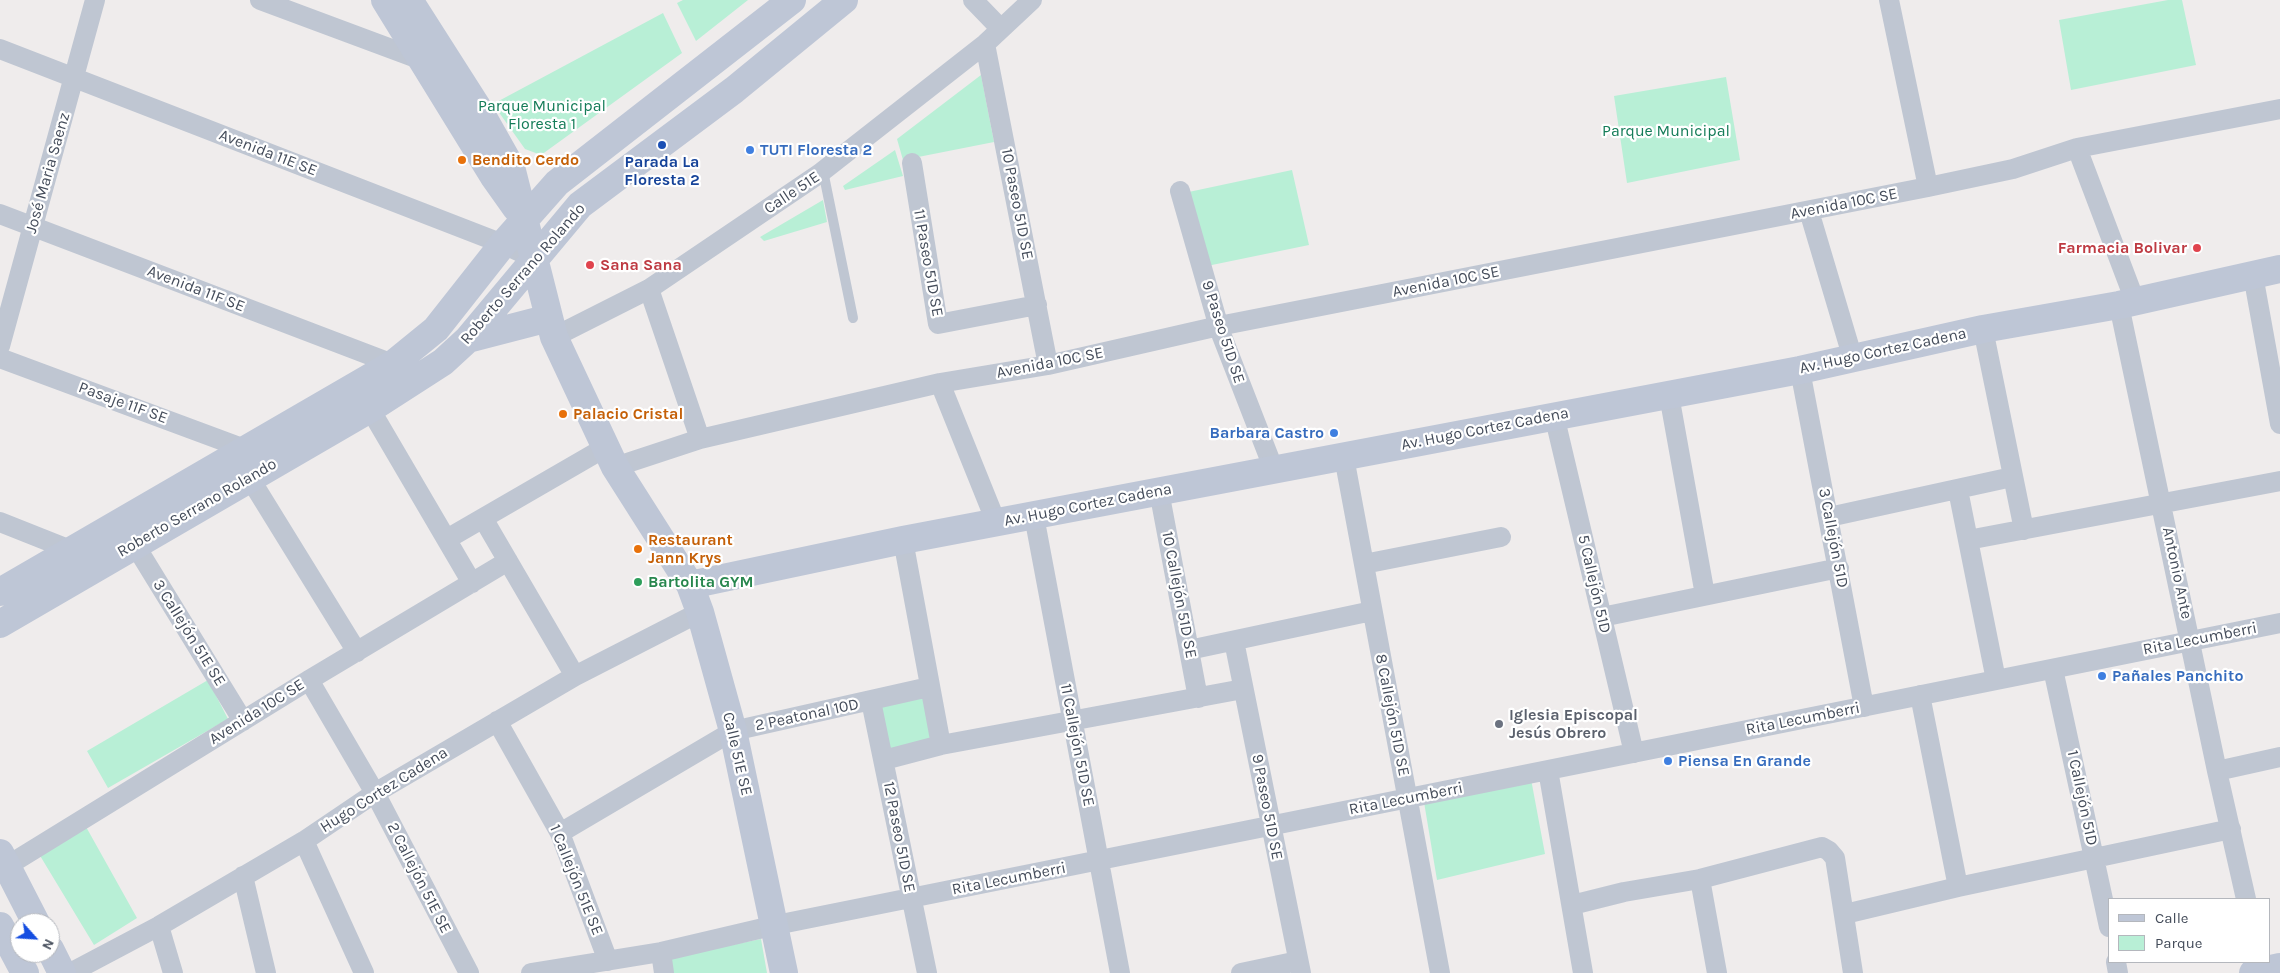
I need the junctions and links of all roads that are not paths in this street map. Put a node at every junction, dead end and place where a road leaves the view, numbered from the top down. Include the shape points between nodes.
1 (95, 0) edge
2 (260, 0) edge
3 (386, 0) edge
4 (409, 0) edge
5 (830, 0) edge
6 (844, 0) edge
7 (973, 0) edge
8 (1032, 0) edge
9 (1889, 0) edge
10 (796, 3) edge
11 (1001, 29) junction
12 (985, 44) junction
13 (0, 49) edge
14 (424, 61) junction
15 (728, 64) dead end
16 (75, 78) junction
17 (683, 98) dead end
18 (2280, 109) edge
19 (2077, 148) junction
20 (912, 163) dead end
21 (824, 171) junction
22 (1928, 187) junction
23 (1180, 191) dead end
24 (1809, 211) junction
25 (0, 214) edge
26 (33, 227) junction
27 (523, 244) junction
28 (2280, 269) edge
29 (2253, 275) junction
30 (649, 289) junction
31 (2127, 303) junction
32 (1036, 305) junction
33 (853, 318) dead end
34 (1219, 326) junction
35 (551, 327) junction
36 (1983, 329) junction
37 (468, 339) junction
38 (0, 346) edge
39 (0, 358) edge
40 (1853, 359) junction
41 (393, 364) junction
42 (1048, 365) junction
43 (1800, 370) junction
44 (940, 383) junction
45 (1669, 395) junction
46 (370, 409) junction
47 (1554, 415) junction
48 (2280, 424) edge
49 (700, 439) junction
50 (245, 449) junction
51 (611, 457) junction
52 (1344, 457) junction
53 (1274, 470) junction
54 (249, 477) junction
55 (2012, 477) junction
56 (2280, 481) edge
57 (1958, 490) junction
58 (1158, 491) junction
59 (2162, 504) junction
60 (1034, 516) junction
61 (1829, 516) junction
62 (484, 520) junction
63 (0, 522) edge
64 (996, 522) junction
65 (2024, 530) junction
66 (1500, 537) dead end
67 (447, 540) junction
68 (903, 540) junction
69 (1968, 540) junction
70 (135, 545) junction
71 (73, 550) junction
72 (508, 561) junction
73 (1364, 564) junction
74 (1839, 568) junction
75 (472, 583) junction
76 (690, 585) junction
77 (0, 592) edge
78 (1705, 595) junction
79 (0, 602) edge
80 (1372, 611) junction
81 (700, 612) junction
82 (0, 617) edge
83 (1602, 617) junction
84 (2280, 623) edge
85 (0, 624) edge
86 (1234, 641) junction
87 (2191, 641) junction
88 (1190, 650) junction
89 (356, 652) junction
90 (2054, 668) junction
91 (575, 676) junction
92 (309, 680) junction
93 (1996, 680) junction
94 (929, 687) junction
95 (1243, 689) junction
96 (1920, 695) junction
97 (1198, 698) junction
98 (871, 701) junction
99 (1864, 707) junction
100 (243, 721) junction
101 (497, 721) junction
102 (1073, 721) junction
103 (733, 731) junction
104 (941, 745) junction
105 (1634, 753) junction
106 (2280, 757) edge
107 (884, 760) junction
108 (1548, 770) junction
109 (2217, 771) junction
110 (375, 793) junction
111 (1408, 798) junction
112 (1271, 826) junction
113 (2231, 829) junction
114 (560, 833) junction
115 (304, 841) junction
116 (2095, 857) junction
117 (4, 859) edge
118 (1099, 861) junction
119 (243, 876) junction
120 (1700, 879) junction
121 (1958, 887) junction
122 (911, 898) junction
123 (2246, 898) edge
124 (1572, 905) junction
125 (31, 913) edge
126 (1845, 914) junction
127 (2108, 922) edge
128 (0, 926) edge
129 (159, 926) junction
130 (776, 926) junction
131 (661, 952) junction
132 (608, 961) junction
133 (1299, 967) edge
134 (1248, 972) edge
135 (25, 973) edge
136 (70, 973) edge
137 (172, 973) edge
138 (266, 973) edge
139 (364, 973) edge
140 (468, 973) edge
141 (531, 973) edge
142 (664, 973) edge
143 (784, 973) edge
144 (928, 973) edge
145 (1120, 973) edge
146 (1440, 973) edge
147 (1583, 973) edge
148 (1717, 973) edge
149 (1853, 973) edge

1 - 16 street, José Maria Saenz
2 - 14 street
3 - 14 street
4 - 27 street, Calle 51E SE via 511,167
5 - 27 lane, Roberto Serrano Rolando via 722,87 578,195
6 - 27 street, Roberto Serrano Rolando via 734,90
7 - 11 street
8 - 11 street, Calle 51E
9 - 22 street
10 - 15 lane, Roberto Serrano Rolando
10 - 27 street, Roberto Serrano Rolando via 557,183
11 - 12 street, Calle 51E
12 - 21 street, Calle 51E
12 - 32 street, 10 Paseo 51D SE
13 - 16 street, Avenida 11E SE
14 - 27 street via 494,178
16 - 26 street, José Maria Saenz
16 - 27 street, Avenida 11E SE
17 - 27 lane, Roberto Serrano Rolando via 561,195
18 - 19 street, Avenida 10C SE
19 - 22 street, Avenida 10C SE via 2013,169
19 - 31 street, Antonio Ante
20 - 32 street, 11 Paseo 51D SE via 938,324
21 - 30 street, Calle 51E
21 - 33 lane
22 - 24 street, Avenida 10C SE
23 - 34 street, 9 Paseo 51D SE
24 - 34 street, Avenida 10C SE
24 - 40 street
25 - 26 street, Avenida 11F SE
26 - 38 street, José Maria Saenz
26 - 41 street, Avenida 11F SE
27 - 35 street, Calle 51E SE
27 - 37 street, Roberto Serrano Rolando
27 - 41 street, Roberto Serrano Rolando via 436,329
27 - 79 lane, Roberto Serrano Rolando via 439,334 395,369
27 - 82 lane, Roberto Serrano Rolando via 466,332 440,356
28 - 29 street, Av. Hugo Cortez Cadena
29 - 31 street, Av. Hugo Cortez Cadena
29 - 48 street
30 - 35 street, Calle 51E
30 - 49 street
31 - 36 street, Av. Hugo Cortez Cadena
31 - 59 street, Antonio Ante
32 - 42 street, 10 Paseo 51D SE
34 - 42 street, Avenida 10C SE
34 - 53 street, 9 Paseo 51D SE
35 - 37 street
35 - 51 street, Calle 51E SE
36 - 40 street, Av. Hugo Cortez Cadena
36 - 55 street
37 - 46 street, Roberto Serrano Rolando via 442,362
39 - 50 street, Pasaje 11F SE
40 - 43 street, Av. Hugo Cortez Cadena
41 - 50 street, Roberto Serrano Rolando
42 - 44 street, Avenida 10C SE
43 - 45 street, Av. Hugo Cortez Cadena
43 - 61 street, 3 Callejón 51D
44 - 49 street, Avenida 10C SE
44 - 64 street
45 - 47 street, Av. Hugo Cortez Cadena
45 - 78 street
46 - 54 street, Roberto Serrano Rolando
46 - 67 street
47 - 52 street, Av. Hugo Cortez Cadena
47 - 83 street, 5 Callejón 51D
49 - 51 street, Avenida 10C SE
50 - 71 street, Roberto Serrano Rolando
51 - 62 street, Avenida 10C SE
51 - 76 street, Calle 51E SE
52 - 53 street, Av. Hugo Cortez Cadena
52 - 73 street, 8 Callejón 51D SE
53 - 58 street, Av. Hugo Cortez Cadena
54 - 70 street, Roberto Serrano Rolando
54 - 89 street
55 - 57 street
55 - 65 street
56 - 59 street
57 - 61 street
57 - 69 street
58 - 60 street, Av. Hugo Cortez Cadena
58 - 88 street, 10 Callejón 51D SE
59 - 65 street
59 - 87 street, Antonio Ante
60 - 64 street, Av. Hugo Cortez Cadena
60 - 102 street, 11 Callejón 51D SE
61 - 74 street, 3 Callejón 51D
62 - 67 street, Avenida 10C SE
62 - 72 street
63 - 71 street
64 - 68 street, Av. Hugo Cortez Cadena
65 - 69 street
66 - 73 street
67 - 75 street
68 - 76 street, Av. Hugo Cortez Cadena
68 - 94 street
69 - 93 street
70 - 85 street, Roberto Serrano Rolando
70 - 100 street, 3 Callejón 51E SE
71 - 77 street, Roberto Serrano Rolando
72 - 75 street, Avenida 10C SE
72 - 91 street
73 - 80 street, 8 Callejón 51D SE
74 - 78 street
74 - 99 street, 3 Callejón 51D
75 - 89 street, Avenida 10C SE
76 - 81 street, Calle 51E SE
78 - 83 street
80 - 86 street
80 - 111 street, 8 Callejón 51D SE
81 - 91 street, Hugo Cortez Cadena
81 - 103 street, Calle 51E SE
83 - 105 street, 5 Callejón 51D
84 - 87 street, Rita Lecumberri
86 - 88 street
86 - 95 street, 9 Paseo 51D SE
87 - 90 street, Rita Lecumberri
87 - 109 street, Antonio Ante
88 - 97 street, 10 Callejón 51D SE
89 - 92 street, Avenida 10C SE
90 - 93 street, Rita Lecumberri
90 - 116 street, 1 Callejón 51D
91 - 101 street, Hugo Cortez Cadena
92 - 100 street, Avenida 10C SE
92 - 110 street, 2 Callejón 51E SE
93 - 96 street, Rita Lecumberri
94 - 98 street, 2 Peatonal 10D
94 - 104 street
95 - 97 street
95 - 112 street, 9 Paseo 51D SE
96 - 99 street, Rita Lecumberri
96 - 121 street
97 - 102 street
98 - 103 street, 2 Peatonal 10D
98 - 107 street, 12 Paseo 51D SE
99 - 105 street, Rita Lecumberri
100 - 117 street, Avenida 10C SE
101 - 110 street, Hugo Cortez Cadena
101 - 114 street, 1 Callejón 51E SE
102 - 104 street
102 - 118 street, 11 Callejón 51D SE
103 - 114 street, 2 Peatonal 10D
103 - 130 street, Calle 51E SE
104 - 107 street
105 - 108 street, Rita Lecumberri
106 - 109 street
107 - 122 street, 12 Paseo 51D SE
108 - 111 street, Rita Lecumberri
108 - 124 street
109 - 113 street, Antonio Ante
110 - 115 street, Hugo Cortez Cadena
110 - 140 street, 2 Callejón 51E SE
111 - 112 street, Rita Lecumberri
111 - 146 street, 8 Callejón 51D SE
112 - 118 street, Rita Lecumberri
112 - 133 street, 9 Paseo 51D SE
113 - 116 street
113 - 123 street, Antonio Ante
114 - 132 street, 1 Callejón 51E SE
115 - 119 street, Hugo Cortez Cadena
115 - 139 street
116 - 121 street
116 - 127 street, 1 Callejón 51D
117 - 125 street
118 - 122 street, Rita Lecumberri
118 - 145 street, 11 Callejón 51D SE
119 - 129 street, Hugo Cortez Cadena
119 - 138 street
120 - 124 street
120 - 126 street via 1822,848 1835,858
120 - 148 street
121 - 126 street
122 - 130 street, Rita Lecumberri
122 - 144 street, 12 Paseo 51D SE
124 - 147 street
126 - 149 street
128 - 135 street
129 - 136 street, Hugo Cortez Cadena
129 - 137 street
130 - 131 street, Rita Lecumberri
130 - 143 street
131 - 132 street, Rita Lecumberri
131 - 142 street
132 - 141 street, Rita Lecumberri
133 - 134 street

